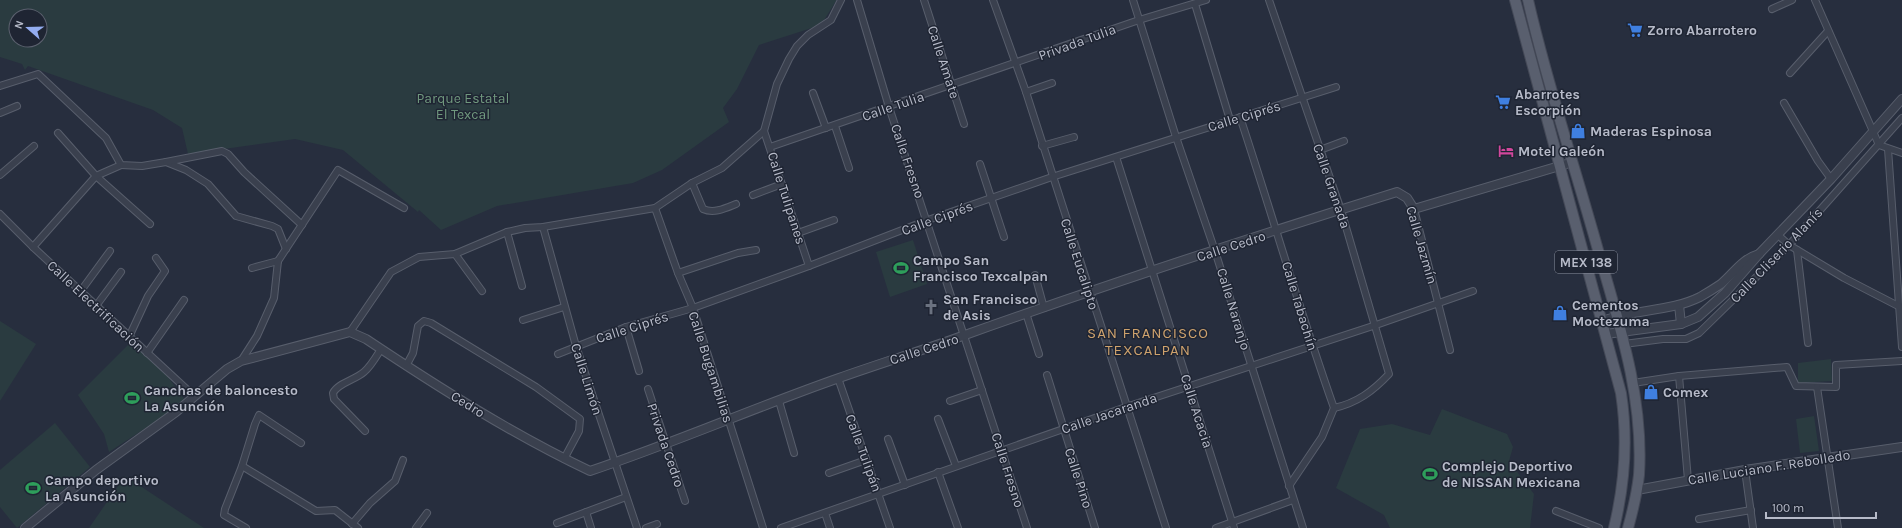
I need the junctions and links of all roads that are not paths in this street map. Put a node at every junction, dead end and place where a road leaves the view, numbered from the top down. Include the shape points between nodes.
1 (841, 0) edge
2 (856, 0) edge
3 (924, 0) edge
4 (993, 0) edge
5 (1133, 0) edge
6 (1206, 0) edge
7 (1269, 0) edge
8 (1515, 0) edge
9 (1528, 0) edge
10 (1792, 0) edge
11 (1815, 0) edge
12 (1195, 4) junction
13 (1772, 9) dead end
14 (1139, 20) junction
15 (1828, 31) junction
16 (1015, 64) junction
17 (1790, 73) dead end
18 (1052, 83) dead end
19 (952, 85) junction
20 (0, 86) edge
21 (1336, 87) dead end
22 (1026, 92) junction
23 (813, 93) dead end
24 (1302, 98) junction
25 (1902, 99) edge
26 (1784, 103) dead end
27 (17, 106) dead end
28 (889, 107) junction
29 (0, 113) edge
30 (1240, 117) junction
31 (1902, 118) edge
32 (1230, 120) junction
33 (964, 124) dead end
34 (835, 126) junction
35 (826, 128) junction
36 (764, 131) junction
37 (58, 133) dead end
38 (1872, 134) junction
39 (1074, 137) dead end
40 (1176, 137) junction
41 (1344, 141) dead end
42 (1878, 145) junction
43 (34, 146) dead end
44 (1042, 146) junction
45 (770, 147) junction
46 (1888, 149) junction
47 (1320, 150) junction
48 (1902, 153) edge
49 (1116, 157) junction
50 (166, 162) junction
51 (1573, 162) junction
52 (980, 164) dead end
53 (121, 165) junction
54 (1559, 166) junction
55 (849, 168) dead end
56 (0, 175) edge
57 (96, 176) junction
58 (1052, 177) junction
59 (1831, 179) junction
60 (692, 183) junction
61 (782, 184) junction
62 (1397, 192) joint
63 (753, 195) dead end
64 (991, 198) junction
65 (736, 204) dead end
66 (404, 208) dead end
67 (655, 208) junction
68 (1414, 209) junction
69 (1341, 210) junction
70 (1, 216) edge
71 (834, 220) dead end
72 (928, 220) junction
73 (150, 224) dead end
74 (302, 225) junction
75 (543, 227) junction
76 (1277, 231) junction
77 (507, 232) junction
78 (798, 233) junction
79 (1778, 235) junction
80 (1004, 237) dead end
81 (1789, 245) junction
82 (33, 247) junction
83 (286, 249) junction
84 (756, 250) dead end
85 (1796, 250) junction
86 (110, 251) dead end
87 (1215, 251) junction
88 (455, 254) junction
89 (1759, 254) junction
90 (156, 258) dead end
91 (278, 261) junction
92 (809, 266) junction
93 (252, 268) dead end
94 (1152, 271) junction
95 (121, 272) dead end
96 (678, 273) junction
97 (1035, 275) dead end
98 (522, 286) dead end
99 (482, 291) dead end
100 (1089, 291) junction
101 (1473, 291) dead end
102 (80, 292) junction
103 (184, 300) dead end
104 (1438, 303) junction
105 (1679, 305) junction
106 (96, 306) junction
107 (564, 307) junction
108 (692, 308) junction
109 (1044, 308) junction
110 (1901, 308) edge
111 (1026, 313) junction
112 (1617, 316) junction
113 (523, 320) dead end
114 (1602, 321) junction
115 (1681, 324) junction
116 (1376, 325) junction
117 (626, 327) junction
118 (1621, 331) junction
119 (350, 332) junction
120 (1606, 334) junction
121 (965, 336) junction
122 (129, 337) junction
123 (1808, 343) dead end
124 (1624, 344) junction
125 (1311, 345) junction
126 (576, 346) junction
127 (1902, 347) edge
128 (381, 349) junction
129 (1450, 350) dead end
130 (147, 353) junction
131 (558, 354) dead end
132 (1039, 354) dead end
133 (241, 361) junction
134 (1902, 361) edge
135 (406, 366) junction
136 (1251, 366) junction
137 (639, 371) dead end
138 (1047, 375) dead end
139 (1679, 376) junction
140 (838, 378) junction
141 (1633, 383) junction
142 (1189, 386) junction
143 (1816, 387) junction
144 (648, 389) dead end
145 (982, 390) junction
146 (194, 396) junction
147 (778, 401) junction
148 (950, 401) dead end
149 (1126, 407) junction
150 (1334, 408) junction
151 (938, 419) dead end
152 (728, 421) junction
153 (1063, 429) junction
154 (365, 431) dead end
155 (888, 439) dead end
156 (301, 443) dead end
157 (665, 445) junction
158 (1902, 446) edge
159 (1002, 450) junction
160 (794, 453) dead end
161 (1826, 458) junction
162 (564, 459) junction
163 (403, 460) dead end
164 (866, 460) junction
165 (614, 463) junction
166 (242, 466) junction
167 (956, 466) junction
168 (1745, 470) junction
169 (590, 471) joint
170 (938, 472) junction
171 (829, 473) dead end
172 (1687, 480) junction
173 (905, 485) junction
174 (1289, 486) junction
175 (1637, 490) junction
176 (879, 494) junction
177 (626, 497) junction
178 (1293, 500) junction
179 (685, 501) dead end
180 (1556, 510) dead end
181 (1751, 510) junction
182 (586, 512) junction
183 (427, 513) dead end
184 (825, 513) junction
185 (1699, 519) dead end
186 (557, 523) dead end
187 (352, 524) junction
188 (657, 524) dead end
189 (1233, 525) edge
190 (25, 528) edge
191 (246, 528) edge
192 (358, 528) edge
193 (416, 528) edge
194 (592, 528) edge
195 (637, 528) edge
196 (646, 528) edge
197 (763, 528) edge
198 (781, 528) edge
199 (830, 528) edge
200 (890, 528) edge
201 (958, 528) edge
202 (1027, 528) edge
203 (1095, 528) edge
204 (1166, 528) edge
205 (1216, 528) edge
206 (1303, 528) edge
207 (1599, 528) edge
208 (1614, 528) edge
209 (1628, 528) edge
210 (1753, 528) edge
211 (1838, 528) edge

1 - 36 street via 831,20 808,35 789,59 777,84
2 - 28 street, Calle Fresno
3 - 19 street, Calle Amate
4 - 16 street, Calle Eucalipto
5 - 14 street, Calle Naranjo
6 - 12 street
7 - 24 street, Calle Granada
8 - 54 main road, MEX 138
9 - 51 main road, MEX 138
10 - 13 street
11 - 15 street
12 - 14 street
12 - 32 street
14 - 16 street, Privada Tulia
14 - 40 street, Calle Naranjo
15 - 17 street
15 - 38 street
16 - 19 street, Calle Tulia
16 - 22 street, Calle Eucalipto
18 - 22 street
19 - 28 street, Calle Tulia
19 - 33 street, Calle Amate
20 - 53 street via 38,74 106,138
21 - 24 street, Calle Ciprés
22 - 44 street, Calle Eucalipto
23 - 35 street
24 - 30 street, Calle Ciprés
24 - 47 street, Calle Granada
25 - 38 street, Calle Cliserio Alanís
26 - 59 street
27 - 29 street
28 - 34 street, Calle Tulia
28 - 72 street, Calle Fresno
30 - 32 street, Calle Ciprés
30 - 76 street, Calle Tabachín
31 - 42 street, Calle Cliserio Alanís
32 - 40 street, Calle Ciprés
34 - 35 street, Calle Tulia
34 - 55 street
35 - 45 street, Calle Tulia
36 - 45 street, Calle Tulipanes
36 - 60 street via 722,168
37 - 57 street
38 - 42 street
38 - 59 street, Calle Cliserio Alanís
39 - 44 street
40 - 49 street, Calle Ciprés
40 - 87 street, Calle Naranjo
41 - 47 street
42 - 46 street
42 - 81 street, Calle Cliserio Alanís
43 - 56 street
44 - 58 street, Calle Eucalipto
45 - 61 street, Calle Tulipanes
46 - 48 street
46 - 110 street
47 - 69 street, Calle Granada
49 - 58 street, Calle Ciprés
49 - 94 street, Calle Acacia
50 - 53 street via 142,166
50 - 74 street via 222,151
50 - 83 street via 186,170 208,184 236,216 278,229
51 - 54 street
51 - 112 main road, MEX 138
52 - 64 street
53 - 57 street
54 - 68 street
54 - 114 main road, MEX 138
57 - 73 street
57 - 82 street
58 - 64 street, Calle Ciprés
58 - 100 street, Calle Eucalipto
59 - 79 street, Calle Cliserio Alanís
60 - 65 street via 703,210 708,212
60 - 67 street
61 - 63 street
61 - 78 street, Calle Tulipanes
62 - 68 street, Calle Jazmín via 1407,198
62 - 69 street, Calle Cedro
64 - 72 street, Calle Ciprés
64 - 80 street
66 - 74 street via 338,170
67 - 75 street
67 - 96 street, Calle Bugambilias
68 - 104 street, Calle Jazmín
69 - 76 street, Calle Cedro
69 - 116 street, Calle Granada
70 - 82 street, Calle Electrificación
71 - 78 street
72 - 92 street, Calle Ciprés
72 - 121 street, Calle Fresno
74 - 83 street
75 - 77 street
75 - 107 street, Calle Limón
76 - 87 street, Calle Cedro
76 - 125 street, Calle Tabachín
77 - 88 street
77 - 98 street
78 - 92 street, Calle Tulipanes
79 - 81 street
79 - 89 street, Calle Cliserio Alanís
81 - 85 street
81 - 124 street, Calle Cliserio Alanís via 1693,337
82 - 102 street, Calle Electrificación
83 - 91 street
84 - 96 street via 738,253
85 - 110 street
85 - 123 street
86 - 102 street
87 - 94 street, Calle Cedro
87 - 136 street, Calle Naranjo
88 - 99 street
88 - 119 street via 419,257 391,272
89 - 105 street, Calle Cliserio Alanís via 1749,257 1721,284 1702,296
89 - 115 street, Calle Cliserio Alanís via 1725,293 1698,317
90 - 122 street via 165,271 148,296
91 - 93 street
91 - 133 street via 274,298 257,336
92 - 108 street, Calle Ciprés
94 - 100 street, Calle Cedro
94 - 142 street, Calle Acacia
95 - 106 street
96 - 108 street, Calle Bugambilias
97 - 109 street
100 - 109 street, Calle Cedro
100 - 149 street, Calle Eucalipto
101 - 104 street, Calle Jacaranda
102 - 106 street, Calle Electrificación
103 - 130 street
104 - 116 street, Calle Jacaranda
104 - 129 street, Calle Jazmín
105 - 112 street, Calle Cliserio Alanís
105 - 115 street
106 - 122 street, Calle Electrificación
107 - 113 street
107 - 126 street, Calle Limón
108 - 117 street, Calle Ciprés
108 - 152 street, Calle Bugambilias
109 - 111 street, Calle Cedro
110 - 127 street
111 - 121 street, Calle Cedro
111 - 132 street
112 - 114 street, Calle Cliserio Alanís
112 - 118 main road, MEX 138
114 - 120 main road, MEX 138
115 - 118 street, Calle Cliserio Alanís
116 - 125 street, Calle Jacaranda
116 - 150 street, Calle Granada via 1389,374 1361,399
117 - 126 street, Calle Ciprés
117 - 137 street
118 - 120 street, Calle Cliserio Alanís
118 - 124 main road, MEX 138
119 - 128 street, Cedro
119 - 133 street
120 - 208 main road, MEX 138 via 1621,393 1625,440 1625,467
121 - 140 street, Calle Cedro
121 - 145 street, Calle Fresno
122 - 130 street, Calle Electrificación
124 - 141 main road, MEX 138
125 - 136 street, Calle Jacaranda
125 - 150 street, Calle Tabachín
126 - 131 street, Calle Ciprés
126 - 165 street, Calle Limón
128 - 135 street, Cedro
128 - 154 street via 365,371 335,388 332,393 334,399
130 - 146 street, Calle Electrificación
133 - 146 street
134 - 143 street via 1836,365 1836,387
135 - 162 street, Cedro
135 - 162 street via 413,353 418,326 424,321 431,323 536,387 580,419 579,431
136 - 142 street, Calle Jacaranda
136 - 174 street, Calle Naranjo
138 - 153 street, Calle Pino
139 - 141 street
139 - 143 street via 1787,367 1796,386
139 - 172 street
140 - 147 street, Calle Cedro
140 - 164 street, Calle Tulipán
141 - 175 main road, MEX 138 via 1639,428
142 - 149 street, Calle Jacaranda
142 - 189 street, Calle Acacia
143 - 161 street
144 - 157 street, Privada Cedro
145 - 148 street
145 - 159 street, Calle Fresno
146 - 190 street via 96,470
147 - 152 street, Calle Cedro
147 - 160 street
149 - 153 street, Calle Jacaranda
149 - 204 street, Calle Eucalipto
150 - 174 street via 1322,437
151 - 167 street
152 - 157 street, Calle Cedro
152 - 197 street, Calle Bugambilias
153 - 159 street, Calle Jacaranda
153 - 203 street, Calle Pino
155 - 173 street
156 - 166 street via 260,415
157 - 165 street, Calle Cedro
157 - 179 street, Privada Cedro
158 - 161 street, Calle Luciano F. Rebolledo
159 - 167 street, Calle Jacaranda
159 - 202 street, Calle Fresno
161 - 168 street, Calle Luciano F. Rebolledo
161 - 211 street
162 - 169 street, Cedro
163 - 187 street via 394,481
164 - 171 street
164 - 176 street, Calle Tulipán
165 - 169 street, Calle Cedro
165 - 177 street, Calle Limón
166 - 187 street via 316,511 335,510
166 - 191 street via 224,515
167 - 170 street, Calle Jacaranda
168 - 172 street, Calle Luciano F. Rebolledo
168 - 181 street
170 - 173 street, Calle Jacaranda
170 - 201 street
172 - 175 street, Calle Luciano F. Rebolledo
173 - 176 street, Calle Jacaranda
174 - 178 street, Calle Naranjo
175 - 209 main road, MEX 138
176 - 184 street, Calle Jacaranda
176 - 200 street, Calle Tulipán
177 - 182 street
177 - 195 street, Calle Limón
178 - 189 street
178 - 206 street, Calle Naranjo
180 - 207 street
181 - 185 street
181 - 210 street
182 - 186 street
182 - 194 street
183 - 193 street
184 - 198 street, Calle Jacaranda
184 - 199 street
187 - 192 street
188 - 196 street
189 - 205 street

